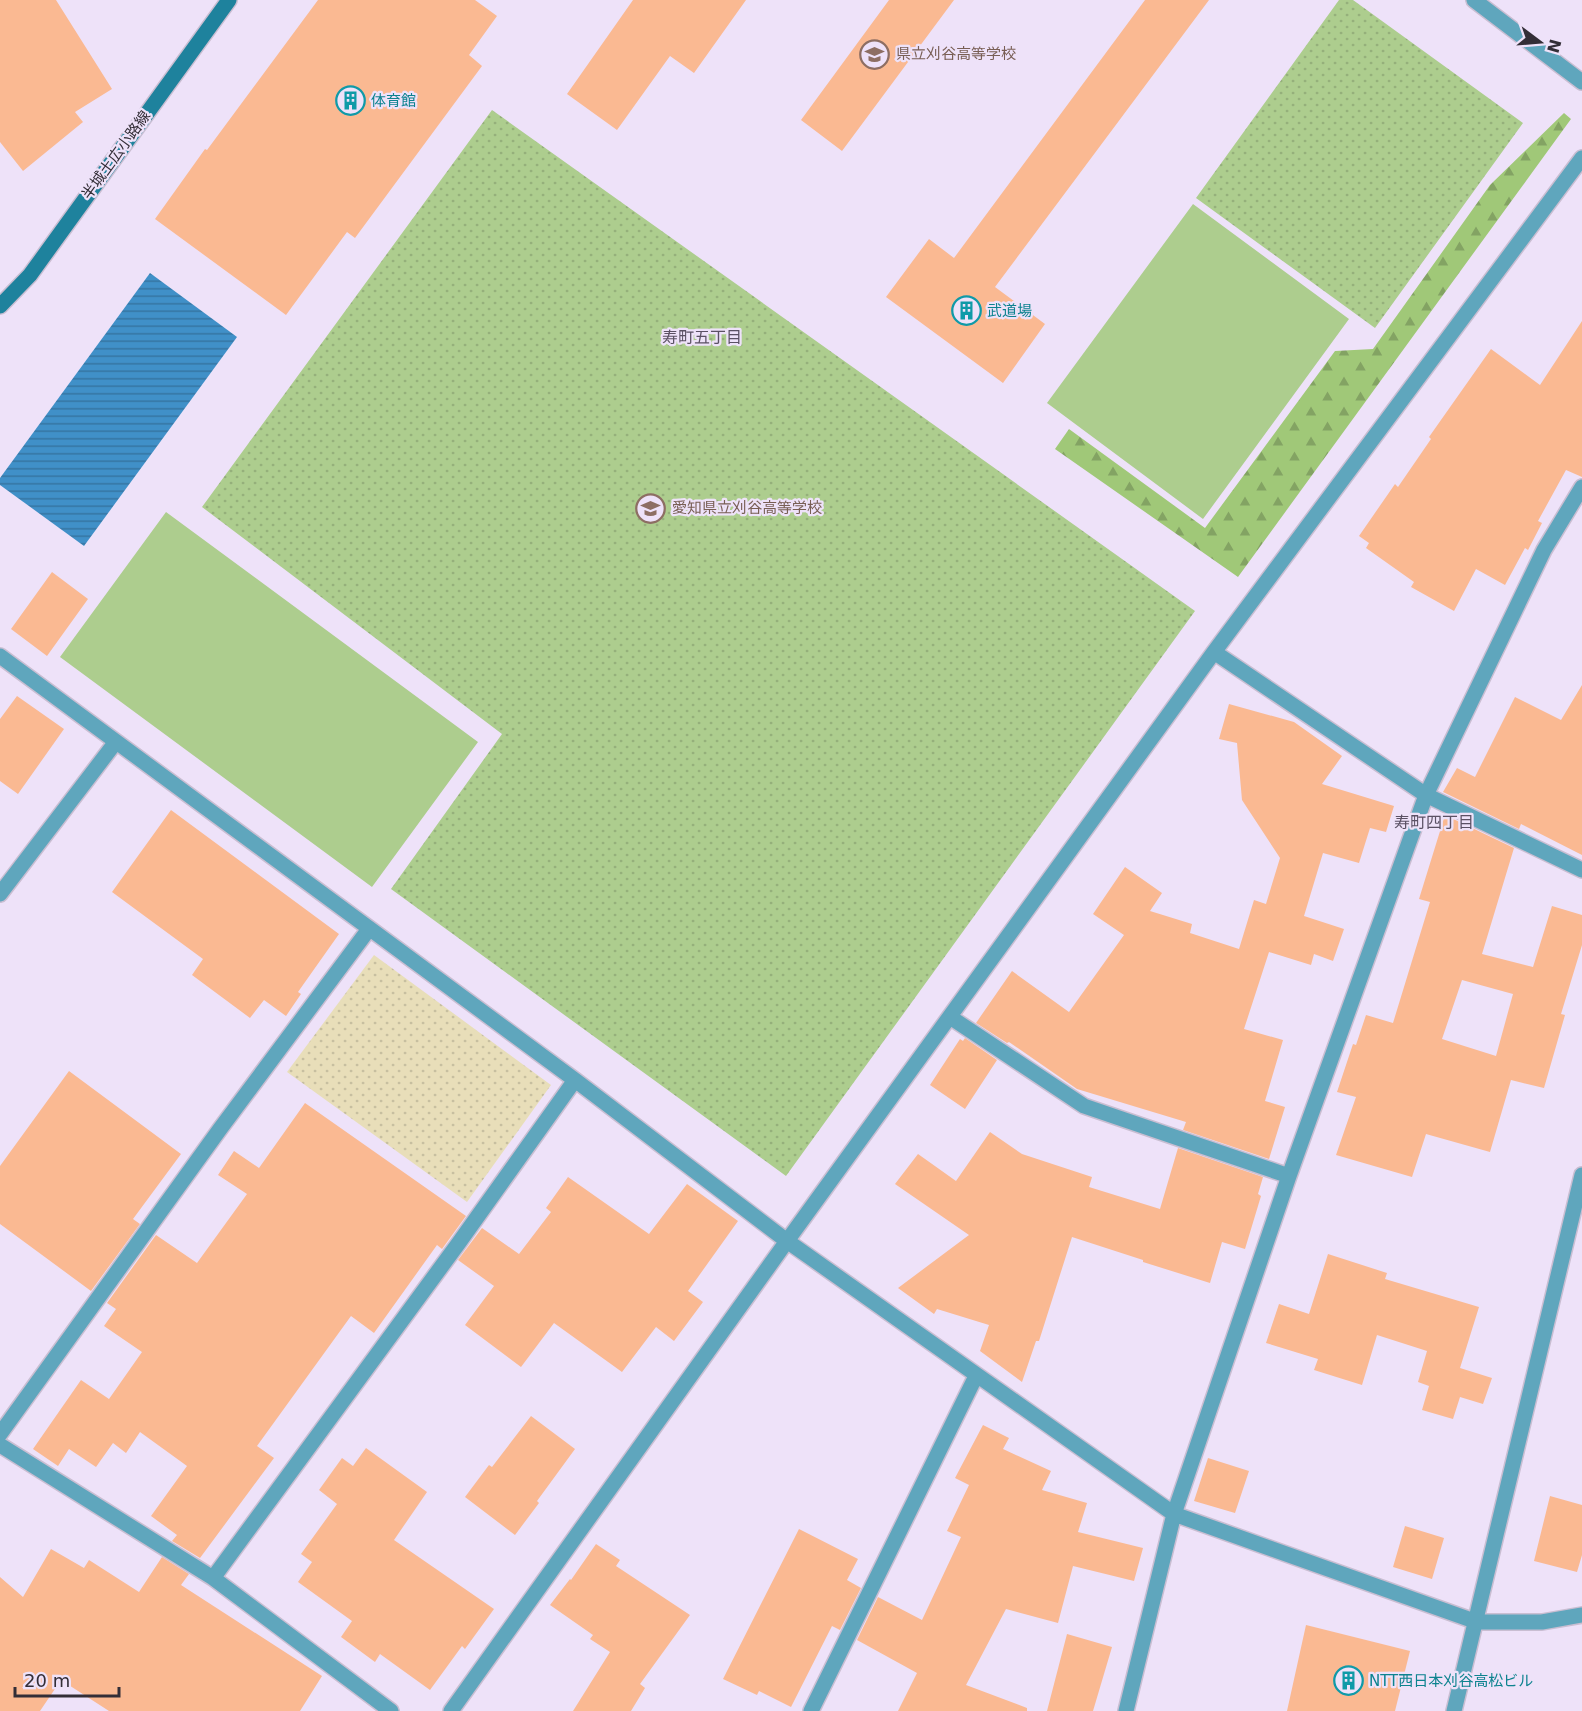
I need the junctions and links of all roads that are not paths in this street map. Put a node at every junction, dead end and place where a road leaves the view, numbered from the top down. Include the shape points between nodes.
1 (229, 0) edge
2 (1474, 0) edge
3 (1582, 82) edge
4 (1582, 158) edge
5 (0, 306) edge
6 (1582, 487) edge
7 (1214, 652) junction
8 (0, 656) edge
9 (115, 742) junction
10 (1426, 795) junction
11 (1582, 870) edge
12 (0, 894) edge
13 (369, 929) junction
14 (950, 1017) junction
15 (575, 1080) junction
16 (1582, 1175) edge
17 (1289, 1176) junction
18 (788, 1241) junction
19 (976, 1376) junction
20 (0, 1434) edge
21 (0, 1445) edge
22 (1174, 1514) junction
23 (213, 1578) junction
24 (1582, 1615) edge
25 (1477, 1622) junction
26 (391, 1711) edge
27 (451, 1711) edge
28 (811, 1711) edge
29 (1126, 1711) edge
30 (1454, 1711) edge

1 - 5 main road, 半城土広小路線 via 30,275
2 - 3 street
4 - 7 street
6 - 10 street via 1544,550
7 - 10 street
7 - 14 street
8 - 9 street
9 - 12 street
9 - 13 street
10 - 11 street
10 - 17 street
13 - 15 street
13 - 20 street
14 - 17 street via 1084,1107
14 - 18 street
15 - 18 street
15 - 23 street
16 - 25 street
17 - 22 street
18 - 19 street
18 - 27 street
19 - 22 street
19 - 28 street
21 - 23 street
22 - 25 street
22 - 29 street
23 - 26 street
24 - 25 street via 1542,1622
25 - 30 street

